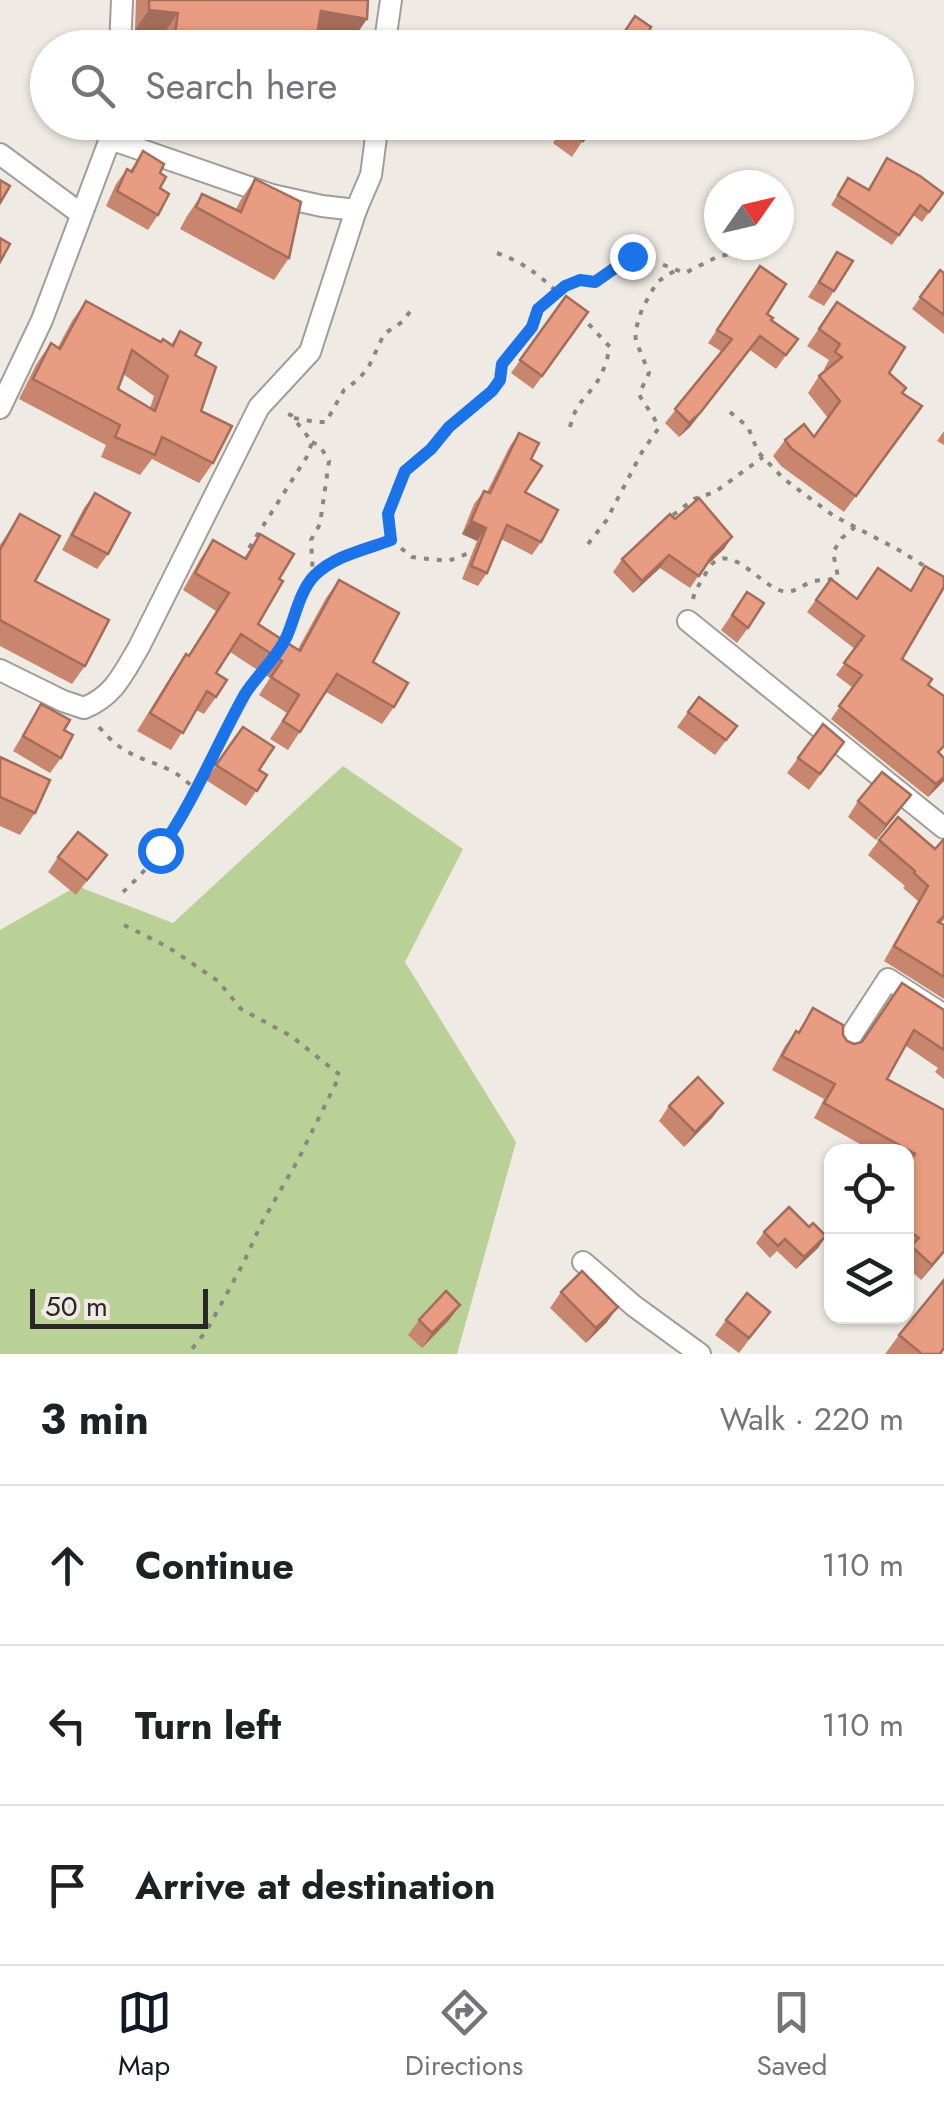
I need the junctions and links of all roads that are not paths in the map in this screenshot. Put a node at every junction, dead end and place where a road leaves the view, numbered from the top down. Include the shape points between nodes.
1 (122, 0) edge
2 (390, 0) edge
3 (121, 30) edge
4 (386, 30) edge
5 (108, 140) edge
6 (134, 140) edge
7 (376, 140) edge
8 (0, 154) edge
9 (356, 210) junction
10 (81, 214) junction
11 (0, 408) edge
12 (688, 620) road end
13 (0, 670) edge
14 (944, 828) edge
15 (944, 1015) edge
16 (845, 1045) edge
17 (583, 1262) dead end
18 (700, 1354) edge

1 - 3 street
2 - 4 street
5 - 10 street
6 - 9 street via 272,195
7 - 9 street
8 - 10 street
9 - 13 street via 310,352 259,408 118,682 84,708
10 - 11 street
12 - 14 street
15 - 16 street via 888,979
17 - 18 street

